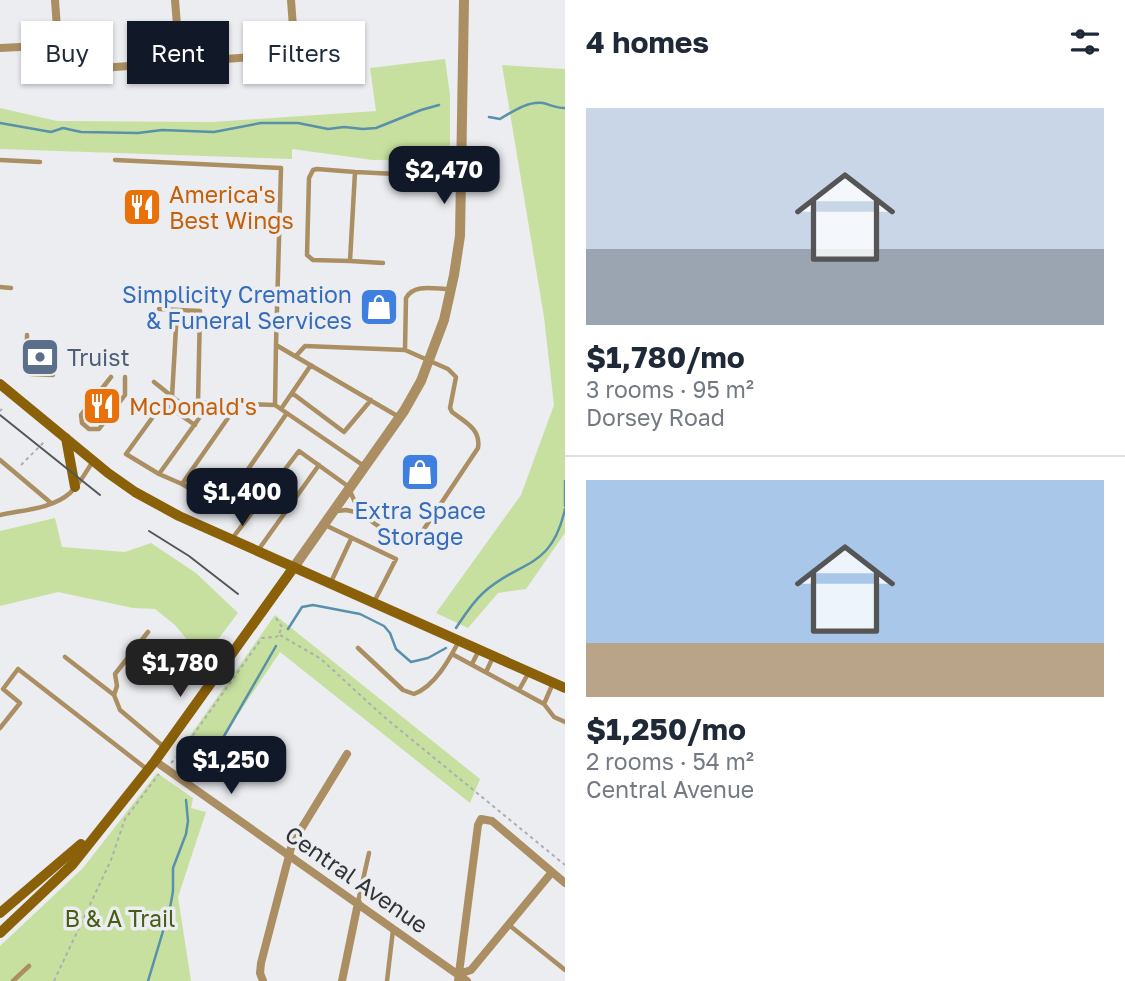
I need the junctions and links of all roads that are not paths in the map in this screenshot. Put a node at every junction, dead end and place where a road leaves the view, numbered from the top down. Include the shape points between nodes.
1 (55, 0) edge
2 (175, 0) edge
3 (291, 0) edge
4 (464, 0) edge
5 (56, 21) edge
6 (177, 21) edge
7 (293, 21) edge
8 (21, 47) edge
9 (0, 48) edge
10 (0, 160) edge
11 (115, 160) dead end
12 (40, 162) dead end
13 (355, 172) junction
14 (460, 177) junction
15 (351, 261) junction
16 (383, 263) dead end
17 (0, 287) edge
18 (11, 288) dead end
19 (451, 290) junction
20 (159, 309) dead end
21 (177, 310) junction
22 (276, 345) junction
23 (405, 350) junction
24 (27, 353) dead end
25 (296, 356) junction
26 (429, 361) junction
27 (311, 365) junction
28 (53, 375) dead end
29 (111, 377) dead end
30 (125, 377) dead end
31 (153, 382) dead end
32 (0, 384) edge
33 (292, 393) junction
34 (172, 397) junction
35 (371, 400) junction
36 (179, 402) junction
37 (198, 403) junction
38 (210, 403) junction
39 (238, 404) junction
40 (275, 405) junction
41 (281, 409) junction
42 (173, 410) junction
43 (287, 413) junction
44 (399, 417) junction
45 (195, 425) junction
46 (66, 438) junction
47 (0, 460) edge
48 (94, 461) junction
49 (319, 465) junction
50 (365, 466) junction
51 (159, 474) junction
52 (182, 484) junction
53 (75, 487) junction
54 (349, 488) junction
55 (51, 503) junction
56 (333, 512) junction
57 (1, 513) edge
58 (360, 513) junction
59 (324, 525) junction
60 (351, 539) junction
61 (231, 540) junction
62 (257, 553) junction
63 (294, 567) junction
64 (330, 583) junction
65 (374, 602) junction
66 (148, 632) dead end
67 (459, 640) junction
68 (358, 648) dead end
69 (479, 649) junction
70 (452, 654) junction
71 (494, 656) junction
72 (65, 657) dead end
73 (472, 664) junction
74 (486, 672) junction
75 (529, 672) junction
76 (553, 683) junction
77 (565, 688) edge
78 (519, 690) junction
79 (114, 695) junction
80 (544, 704) junction
81 (565, 722) edge
82 (0, 728) edge
83 (165, 747) junction
84 (347, 754) dead end
85 (151, 765) junction
86 (101, 826) junction
87 (369, 853) dead end
88 (289, 855) junction
89 (552, 872) junction
90 (565, 883) edge
91 (358, 903) junction
92 (0, 913) edge
93 (508, 925) junction
94 (393, 928) junction
95 (0, 933) edge
96 (29, 966) dead end
97 (565, 970) edge
98 (459, 978) edge
99 (13, 981) edge
100 (263, 981) edge
101 (342, 981) edge
102 (387, 981) edge
103 (467, 981) edge

1 - 5 street
2 - 6 street
3 - 7 street
4 - 14 street
8 - 9 street
10 - 12 lane
11 - 22 lane via 281,168
13 - 14 lane
13 - 15 lane
13 - 15 lane via 317,169 309,178 307,255 313,260
14 - 19 street via 460,236
15 - 16 lane
17 - 18 lane
19 - 23 lane via 415,288 409,292
19 - 26 street
20 - 21 lane
21 - 34 lane
21 - 37 lane via 200,311
22 - 25 lane
22 - 40 lane
23 - 25 lane via 304,346
23 - 26 lane
24 - 28 lane via 28,372
25 - 27 lane
26 - 44 street
26 - 58 lane via 456,377 450,408 475,431 478,448 420,535 399,538
27 - 33 lane
27 - 35 lane
29 - 30 lane via 81,415 89,429 99,429 125,396
31 - 34 lane
32 - 46 main road
33 - 35 lane via 344,432
33 - 41 lane
34 - 36 lane
35 - 44 lane
36 - 37 lane
36 - 42 lane
37 - 38 lane
38 - 39 lane
38 - 45 lane
39 - 40 lane
39 - 52 lane
40 - 41 lane
41 - 43 lane
42 - 45 lane
42 - 51 lane via 163,404 126,454
43 - 50 lane
43 - 52 lane via 222,507
44 - 50 street
45 - 51 lane
46 - 48 main road
46 - 53 main road
47 - 55 lane
48 - 53 lane
48 - 61 main road via 135,492
49 - 54 lane
49 - 61 lane via 299,451
49 - 62 lane
50 - 54 street
51 - 52 lane
53 - 55 lane
54 - 56 street
54 - 58 lane
55 - 57 lane
56 - 58 lane
56 - 59 street
59 - 60 lane
59 - 63 street
60 - 64 lane
60 - 65 lane via 397,559
61 - 62 main road
62 - 63 main road
63 - 64 main road
63 - 83 main road
64 - 65 main road
65 - 67 main road
66 - 79 lane via 115,674
67 - 69 main road
67 - 70 lane
68 - 70 lane via 403,690 414,694 430,685
69 - 71 main road
69 - 73 lane
70 - 73 lane
71 - 74 lane
71 - 75 main road
72 - 79 lane
73 - 74 lane
74 - 78 lane
75 - 76 main road
75 - 78 lane
76 - 77 main road
76 - 80 lane
78 - 80 lane
79 - 83 lane via 120,710
80 - 81 lane
82 - 85 lane via 20,703 2,689 18,669
83 - 85 main road
84 - 88 street
85 - 86 main road
85 - 88 street, Central Avenue via 166,768
86 - 92 main road
86 - 95 main road via 73,864
87 - 91 lane
88 - 91 street, Central Avenue
88 - 100 street via 261,963
89 - 90 street
89 - 93 street
89 - 98 street via 492,821 481,819
91 - 94 street, Central Avenue
91 - 101 street
93 - 97 lane
93 - 98 street
94 - 98 street, Central Avenue
94 - 102 lane
96 - 99 lane
98 - 103 street, Central Avenue

